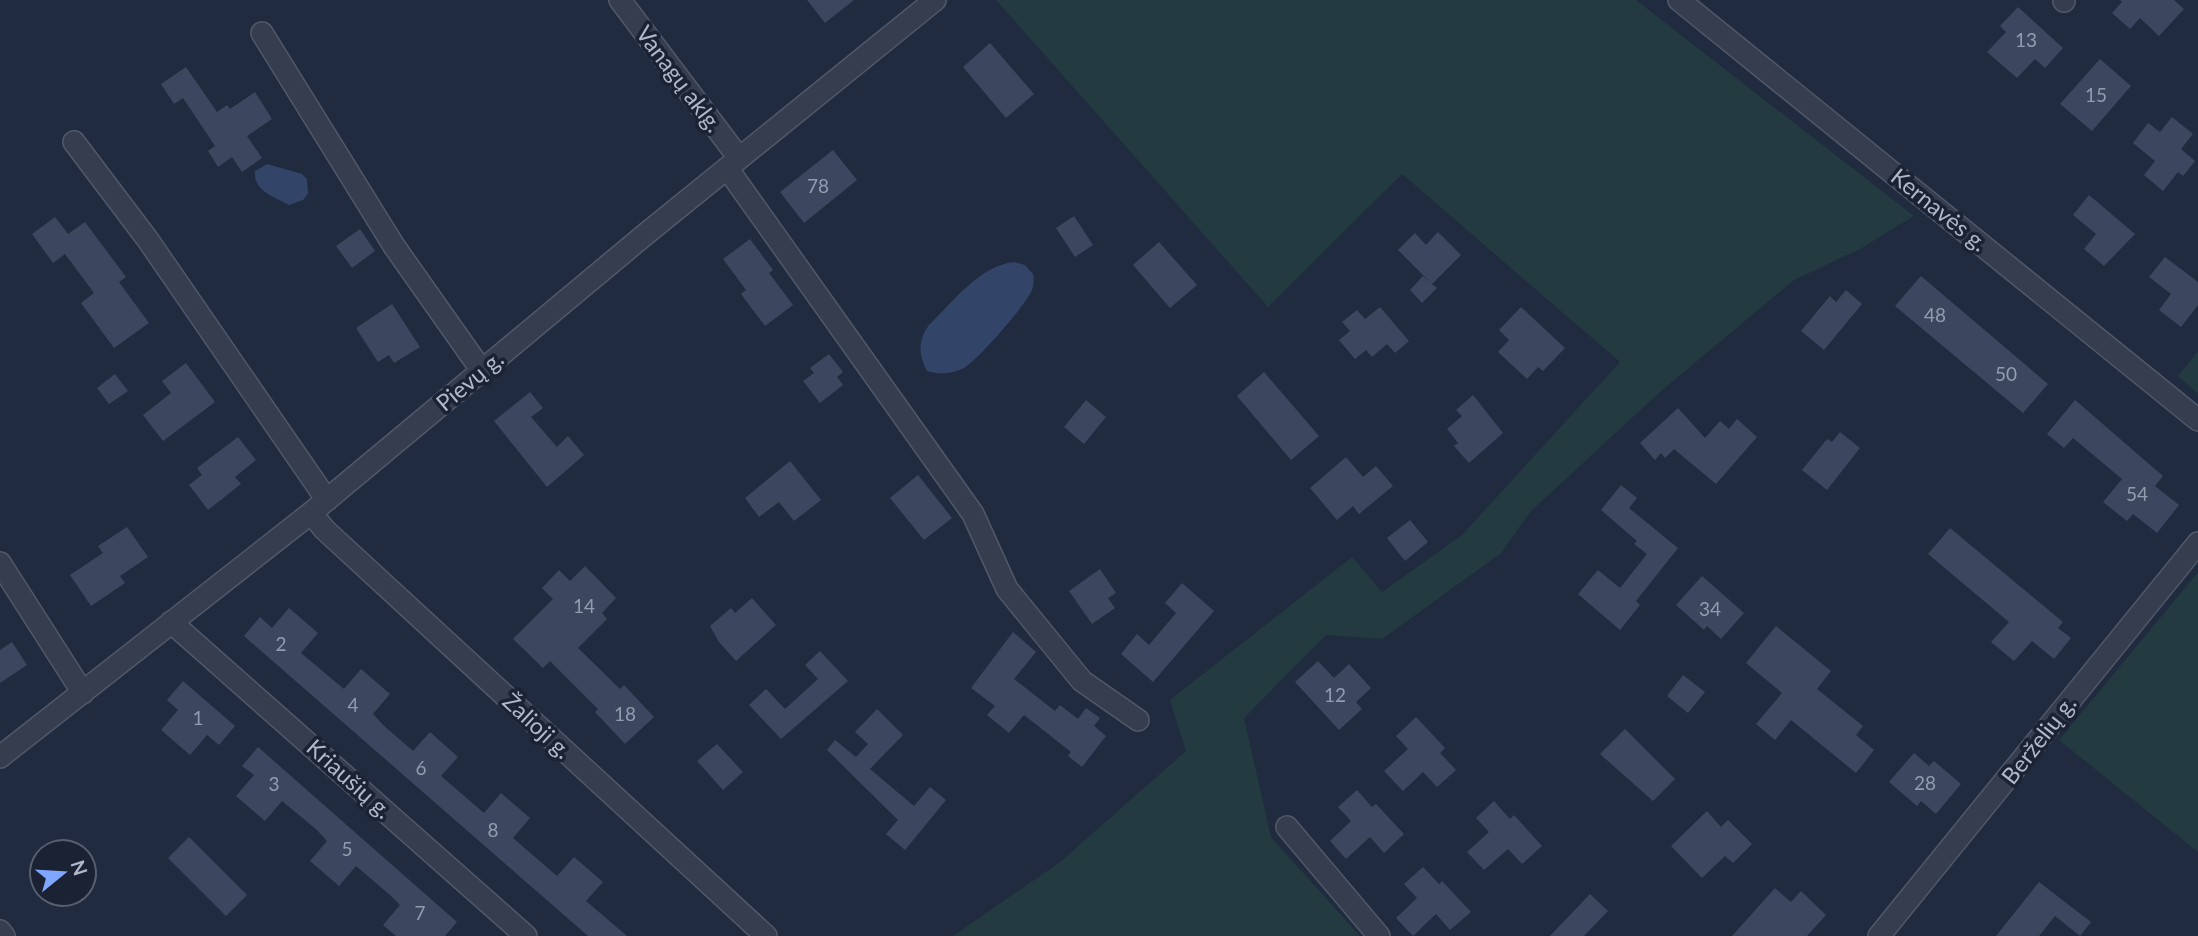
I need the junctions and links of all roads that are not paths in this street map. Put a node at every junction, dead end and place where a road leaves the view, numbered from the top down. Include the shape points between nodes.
1 (620, 0) edge
2 (935, 0) edge
3 (1679, 0) edge
4 (262, 33) dead end
5 (74, 142) dead end
6 (733, 163) junction
7 (482, 371) junction
8 (2198, 420) edge
9 (319, 506) junction
10 (2198, 543) edge
11 (0, 563) edge
12 (172, 622) junction
13 (83, 693) junction
14 (1138, 720) dead end
15 (0, 757) edge
16 (1287, 827) dead end
17 (0, 931) edge
18 (4, 936) edge
19 (526, 936) edge
20 (766, 936) edge
21 (1379, 936) edge
22 (1878, 936) edge

1 - 6 street, Vanagų aklg.
2 - 6 street, Pievų g.
3 - 8 street, Kernavės g.
4 - 7 street via 394,246
5 - 9 street, Žalioji g. via 148,240
6 - 7 street, Pievų g.
6 - 14 street, Vanagų aklg. via 973,514 1007,589 1082,681
7 - 9 street, Pievų g.
9 - 12 street, Pievų g.
9 - 20 street, Žalioji g. via 325,530
10 - 22 street, Berželių g.
11 - 13 street
12 - 13 street, Pievų g.
12 - 19 street, Kriaušių g.
13 - 15 street, Pievų g.
16 - 21 street
17 - 18 street

